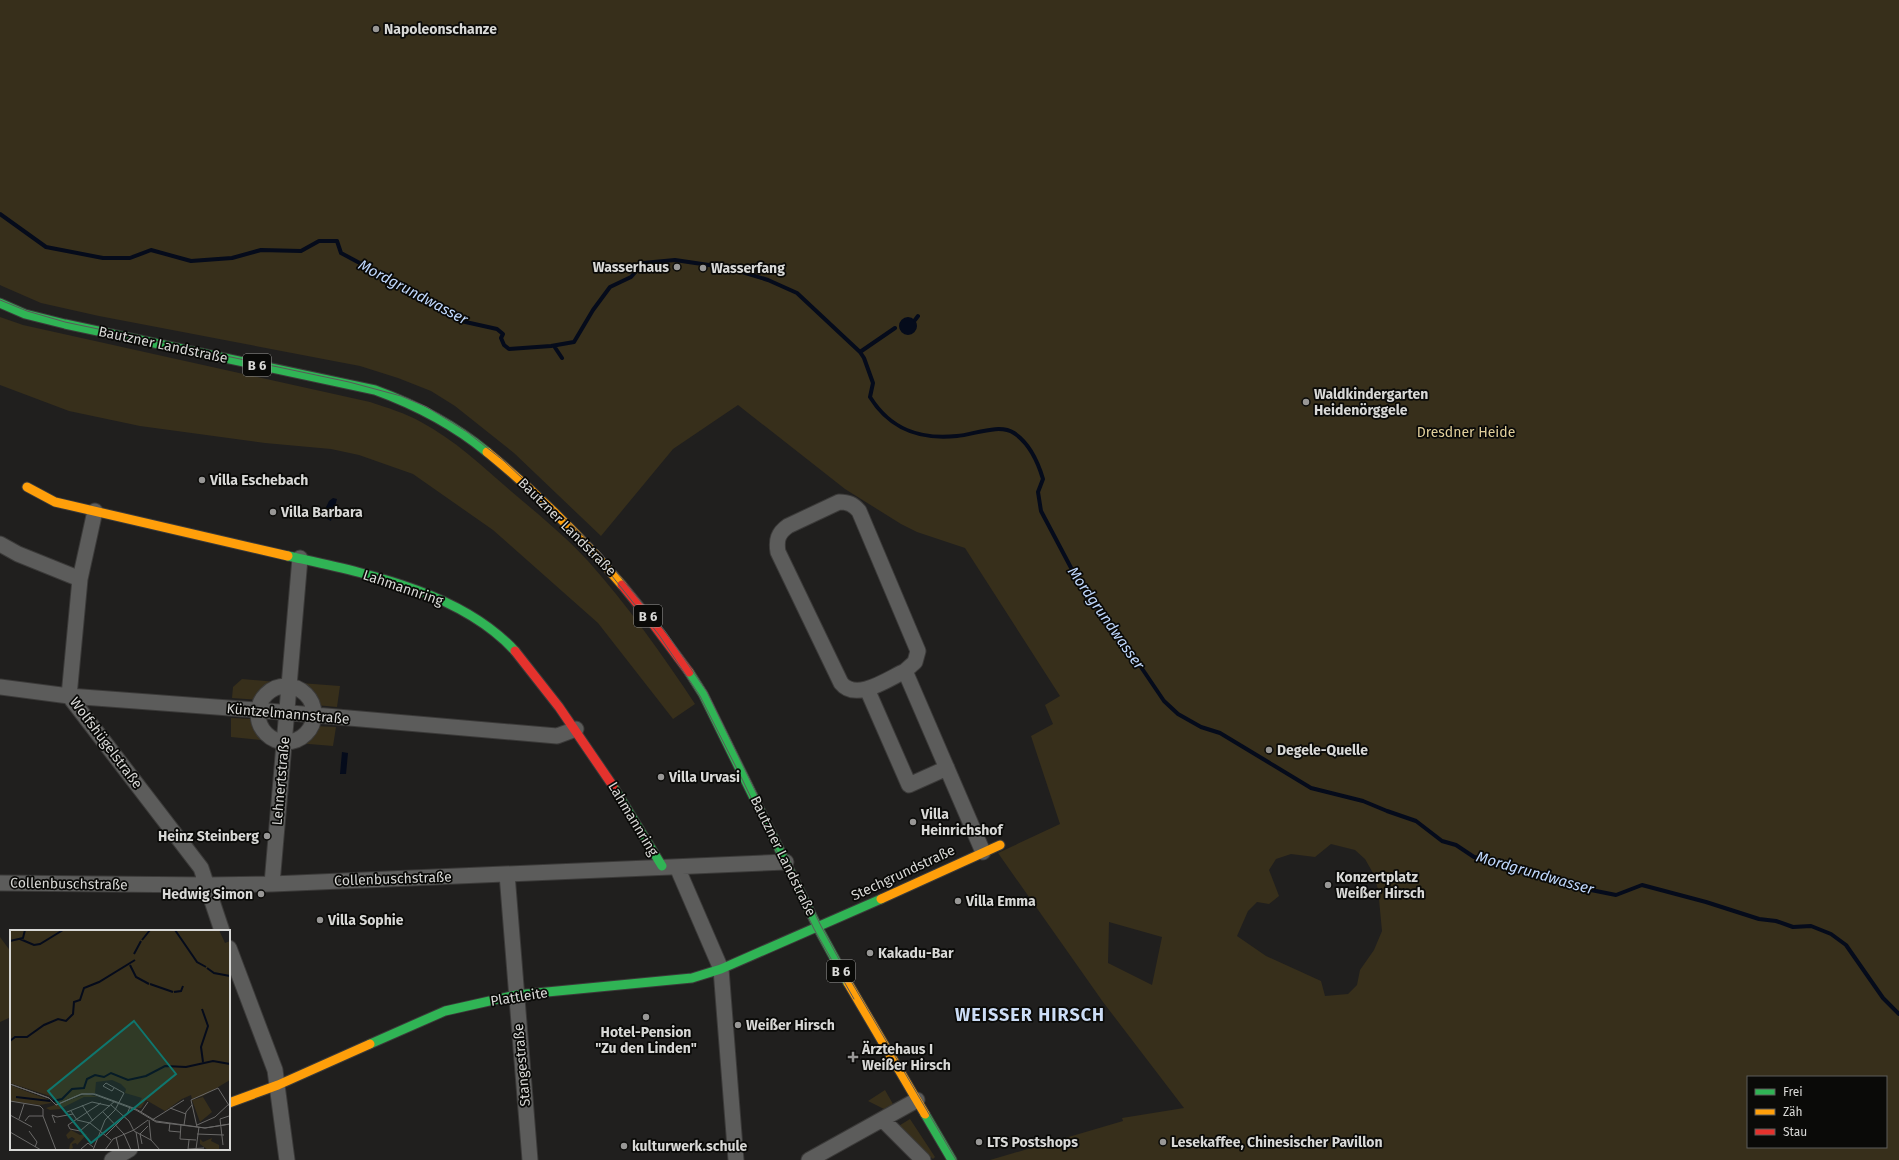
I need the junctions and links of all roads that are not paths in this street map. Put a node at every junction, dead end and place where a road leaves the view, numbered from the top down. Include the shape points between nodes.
1 (0, 303) edge
2 (27, 487) dead end
3 (95, 511) junction
4 (0, 544) edge
5 (300, 558) junction
6 (80, 579) junction
7 (905, 671) junction
8 (288, 685) junction
9 (0, 687) edge
10 (867, 689) junction
11 (69, 696) junction
12 (257, 710) junction
13 (287, 713) junction
14 (314, 716) junction
15 (576, 729) junction
16 (284, 742) junction
17 (947, 768) junction
18 (1000, 845) dead end
19 (983, 852) junction
20 (786, 862) junction
21 (662, 866) junction
22 (677, 867) junction
23 (507, 874) junction
24 (0, 883) edge
25 (272, 884) junction
26 (208, 885) junction
27 (818, 928) junction
28 (222, 930) edge
29 (230, 951) edge
30 (721, 969) junction
31 (516, 995) junction
32 (278, 1085) junction
33 (917, 1100) junction
34 (230, 1103) edge
35 (883, 1120) junction
36 (128, 1150) edge
37 (112, 1160) edge
38 (287, 1160) edge
39 (530, 1160) edge
40 (736, 1160) edge
41 (809, 1160) edge
42 (923, 1160) edge
43 (952, 1160) edge

1 - 20 street, Bautzner Landstraße / B 6 via 25,314 65,324 375,390 425,410 465,434 502,463 572,529 614,573 662,633 703,694
2 - 3 street, Lahmannring via 55,502
3 - 5 street, Lahmannring
3 - 6 street, Wolfshügelstraße
4 - 6 street
5 - 8 street, Lehnertstraße
5 - 15 street, Lahmannring via 350,570 446,602 486,625 508,644 529,668
6 - 11 street, Wolfshügelstraße
7 - 10 street
7 - 10 street via 915,662 918,651 859,511 854,505 839,502 788,526 782,531 776,544 841,683 851,691
7 - 17 street
8 - 12 street via 279,686 268,692 259,702
8 - 13 street, Lehnertstraße
8 - 14 street via 308,695
9 - 11 street, Küntzelmannstraße
10 - 17 street via 909,785
11 - 12 street, Küntzelmannstraße
11 - 26 street, Wolfshügelstraße via 201,868
12 - 13 street, Küntzelmannstraße
12 - 16 street via 257,720 261,728 271,738
13 - 14 street, Küntzelmannstraße
13 - 16 street, Lehnertstraße
14 - 15 street, Küntzelmannstraße via 557,736
14 - 16 street via 311,727 304,735 295,741
15 - 21 street, Lahmannring via 621,796
16 - 25 street, Lehnertstraße
17 - 19 street
18 - 19 street, Stechgrundstraße
19 - 27 street, Stechgrundstraße
20 - 22 street, Collenbuschstraße
20 - 27 street, Bautzner Landstraße / B 6
21 - 22 street, Collenbuschstraße
21 - 23 street, Collenbuschstraße
22 - 30 street
23 - 25 street, Collenbuschstraße
23 - 31 street, Stangestraße
24 - 26 street, Collenbuschstraße
25 - 26 street, Collenbuschstraße
26 - 28 street, Wolfshügelstraße
27 - 30 street, Plattleite
27 - 33 street, Bautzner Landstraße / B 6
29 - 32 street via 275,1070
30 - 31 street, Plattleite via 692,978
30 - 40 street
31 - 32 street, Plattleite via 445,1011
31 - 39 street, Stangestraße
32 - 34 street, Plattleite
32 - 38 street
33 - 35 street
33 - 43 street, Bautzner Landstraße / B 6
35 - 41 street
35 - 42 street
36 - 37 street

